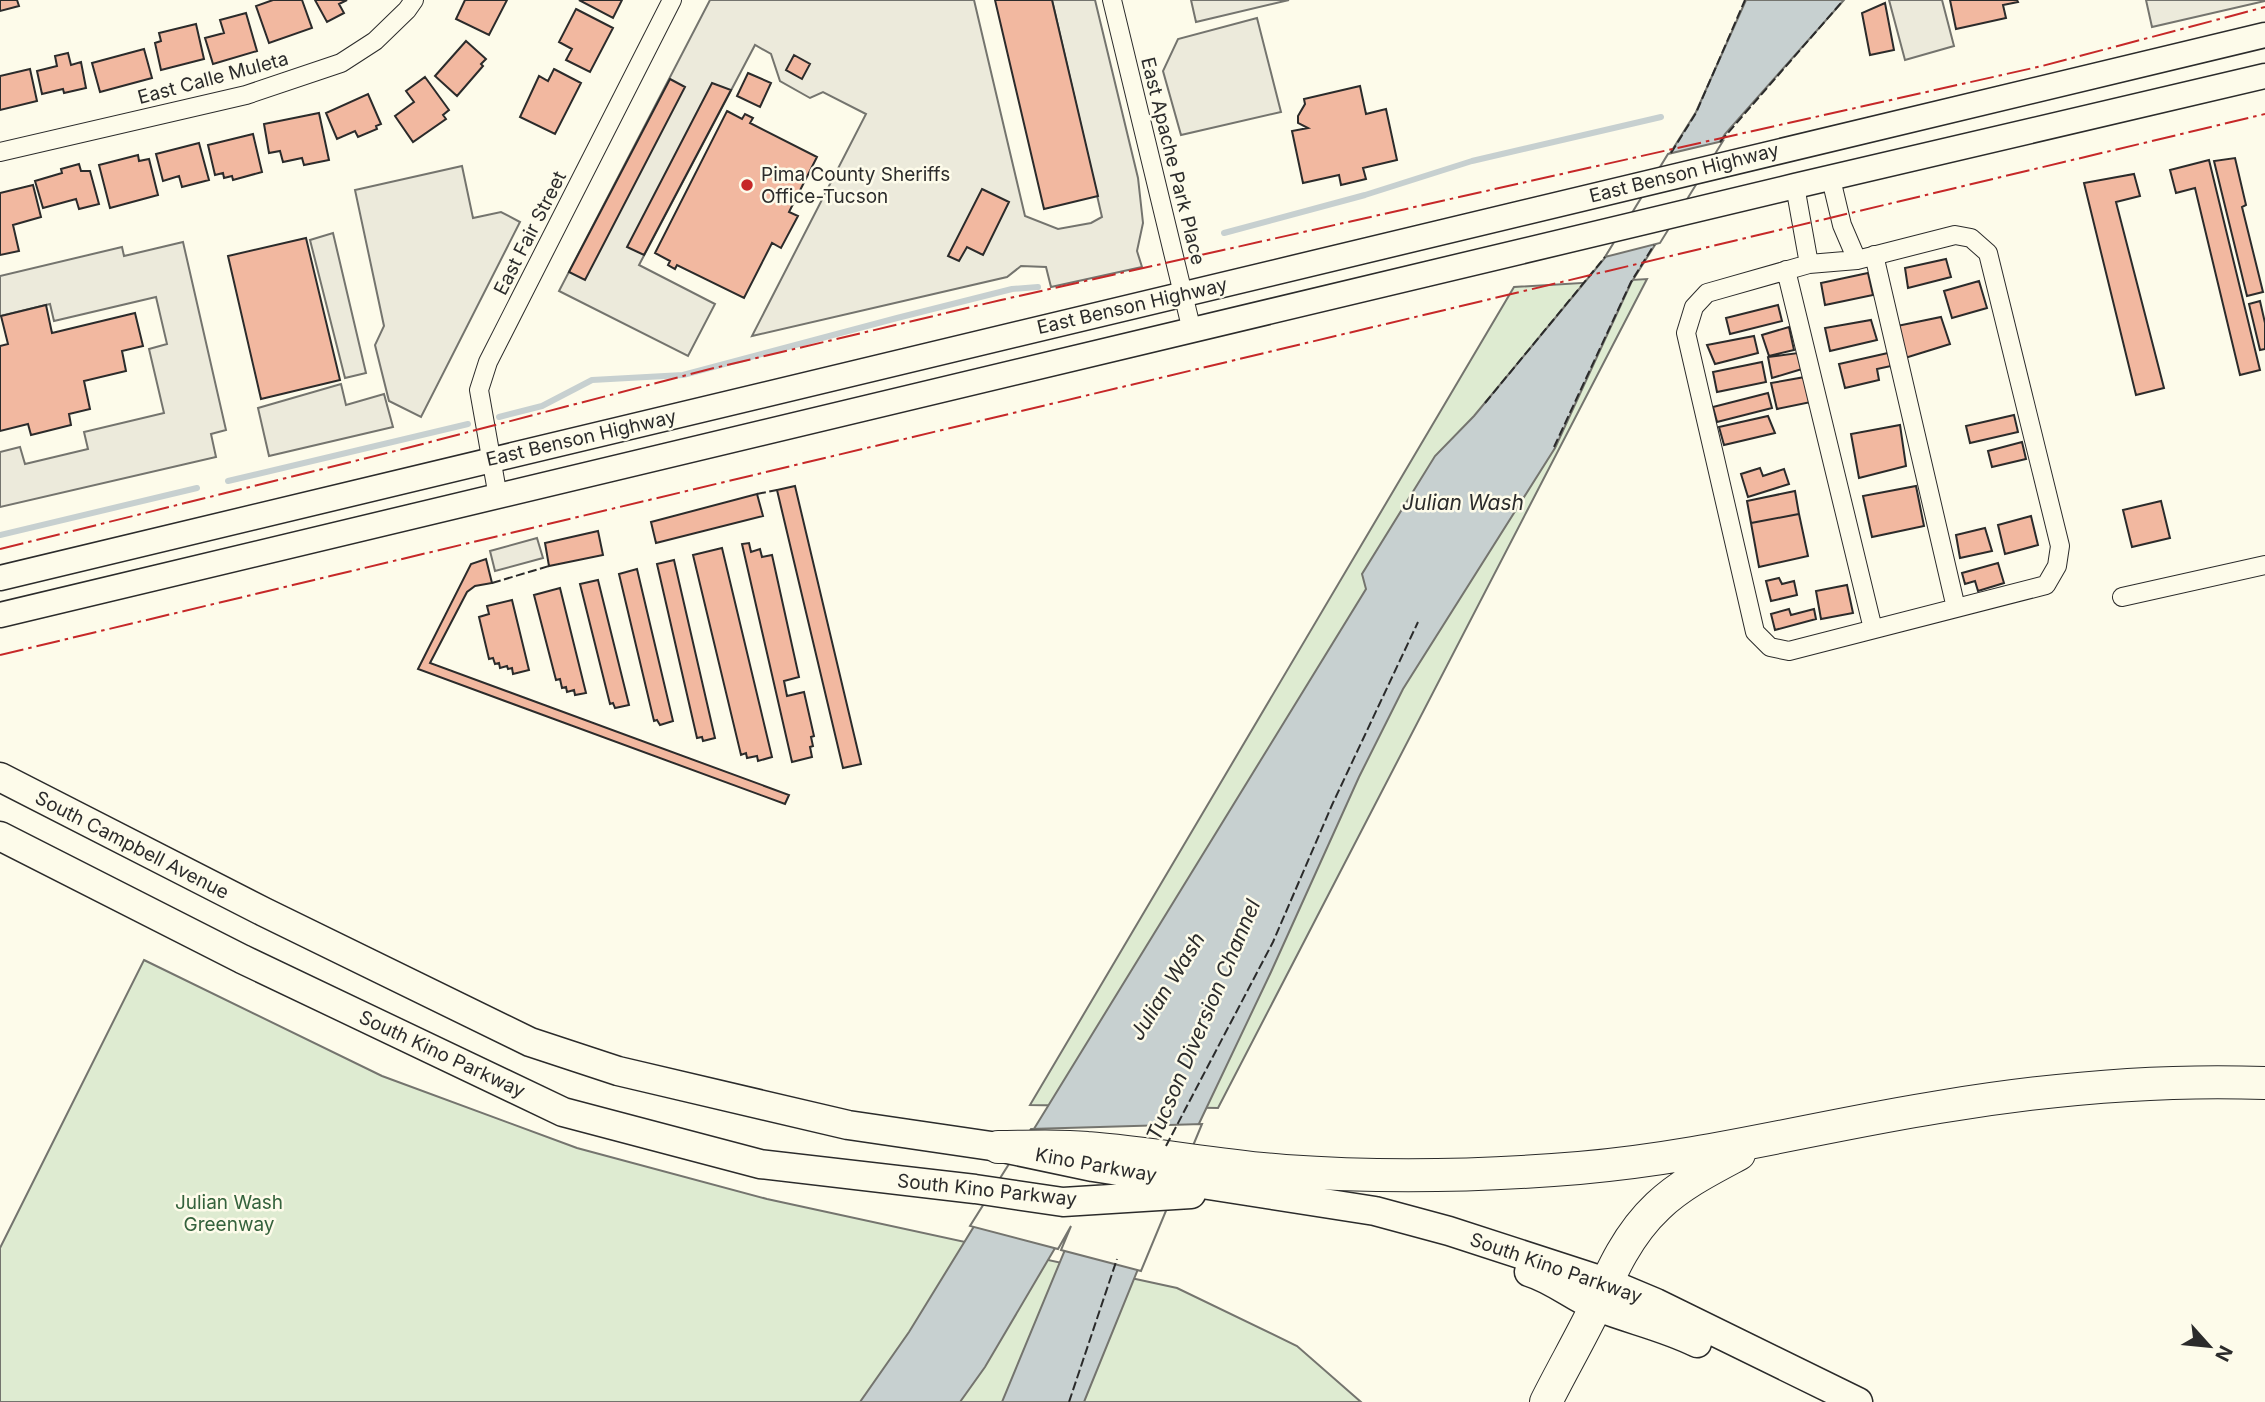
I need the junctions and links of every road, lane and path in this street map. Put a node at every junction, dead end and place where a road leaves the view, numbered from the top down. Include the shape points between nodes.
1 (414, 0) edge
2 (672, 0) edge
3 (1112, 0) edge
4 (2265, 35) edge
5 (2265, 76) edge
6 (2058, 85) junction
7 (2068, 123) junction
8 (0, 152) edge
9 (1831, 179) junction
10 (1796, 186) junction
11 (1865, 257) junction
12 (1809, 264) junction
13 (1786, 270) junction
14 (1184, 294) junction
15 (1192, 331) junction
16 (491, 459) junction
17 (498, 497) junction
18 (2265, 565) edge
19 (0, 578) edge
20 (2122, 597) dead end
21 (1956, 608) junction
22 (0, 615) edge
23 (1873, 629) junction
24 (0, 777) edge
25 (0, 836) edge
26 (2265, 1083) edge
27 (1765, 1140) junction
28 (998, 1147) joint
29 (1193, 1179) junction
30 (1601, 1294) junction
31 (1546, 1402) edge
32 (1820, 1402) edge
33 (1858, 1402) edge

1 - 8 street, East Calle Muleta via 374,41 341,63 246,95
2 - 16 street, East Fair Street via 488,362 479,390
3 - 14 street, East Apache Park Place
4 - 6 main road, East Benson Highway
5 - 7 main road, East Benson Highway
6 - 7 main road
6 - 14 main road, East Benson Highway
7 - 9 main road, East Benson Highway
9 - 10 main road, East Benson Highway
9 - 11 street via 1842,225
10 - 12 street
10 - 15 main road, East Benson Highway
11 - 12 street
11 - 21 street
11 - 21 street via 1955,234 1972,238 1988,253 2060,546 2057,566 2046,584
12 - 13 street
13 - 23 street
13 - 23 street via 1707,293 1694,307 1686,333 1755,632 1770,646 1789,650
14 - 15 street, East Apache Park Place
14 - 16 main road, East Benson Highway
15 - 17 main road, East Benson Highway
16 - 17 street, East Fair Street
16 - 19 main road, East Benson Highway
17 - 22 main road, East Benson Highway
18 - 20 street
21 - 23 street
24 - 28 main road, South Campbell Avenue via 530,1042 618,1071 848,1125
25 - 29 main road, South Kino Parkway via 242,959 563,1112 760,1164 1063,1202
26 - 27 highway via 2139,1084 2012,1096
27 - 29 highway via 1584,1168 1480,1174 1311,1172
27 - 30 highway via 1701,1174 1659,1205 1633,1234
28 - 29 highway via 1086,1148
29 - 30 main road, South Kino Parkway via 1440,1241
30 - 31 highway
30 - 32 main road, South Kino Parkway
30 - 33 main road, South Kino Parkway via 1656,1303

